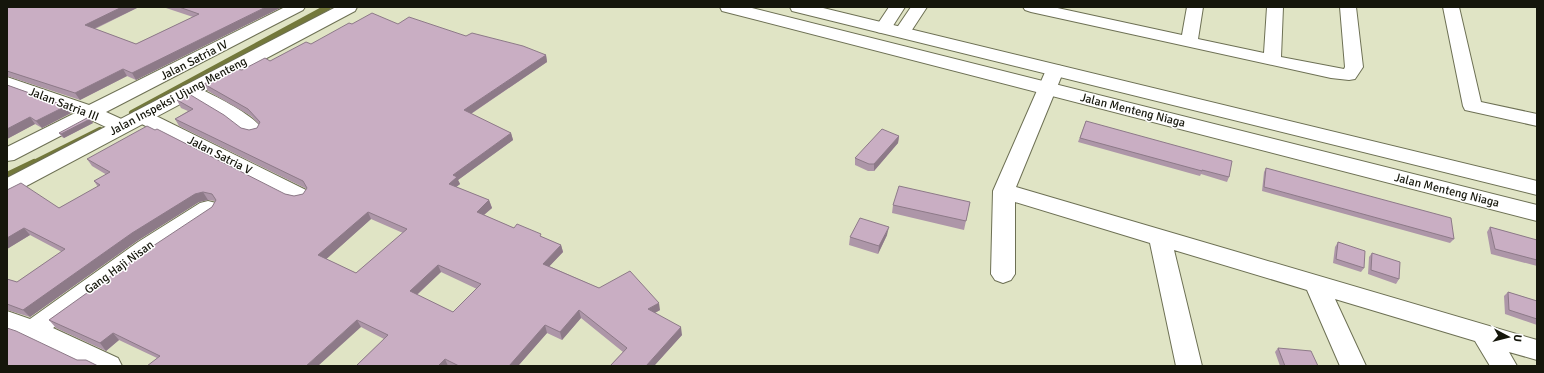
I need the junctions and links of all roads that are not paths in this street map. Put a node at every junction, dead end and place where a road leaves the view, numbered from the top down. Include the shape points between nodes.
1 (297, 7) edge
2 (349, 7) edge
3 (728, 7) edge
4 (798, 7) edge
5 (897, 7) edge
6 (919, 7) edge
7 (1195, 7) edge
8 (1276, 7) edge
9 (1348, 7) edge
10 (1451, 7) edge
11 (1038, 8) edge
12 (883, 28) junction
13 (902, 32) junction
14 (1189, 42) junction
15 (1272, 60) junction
16 (1055, 70) junction
17 (7, 82) edge
18 (1048, 88) junction
19 (189, 90) junction
20 (141, 116) junction
21 (104, 119) junction
22 (1537, 120) edge
23 (253, 130) edge
24 (7, 155) edge
25 (7, 187) edge
26 (1537, 188) edge
27 (1004, 191) junction
28 (298, 195) edge
29 (208, 208) edge
30 (1537, 214) edge
31 (1160, 237) junction
32 (1003, 274) dead end
33 (1316, 284) junction
34 (7, 321) edge
35 (33, 330) junction
36 (1484, 335) junction
37 (1537, 350) edge
38 (109, 366) edge
39 (1189, 366) edge
40 (1353, 366) edge
41 (1504, 366) edge

1 - 21 street, Jalan Satria IV
2 - 19 street, Jalan Inspeksi Ujung Menteng
3 - 18 street, Jalan Menteng Niaga
4 - 12 street, Jalan Menteng Niaga
5 - 12 street
6 - 13 street
7 - 14 street
8 - 15 street
9 - 15 street via 1354,67 1349,75
10 - 22 street via 1472,106
11 - 14 street via 1114,19
12 - 13 street, Jalan Menteng Niaga
13 - 16 street, Jalan Menteng Niaga
14 - 15 street
16 - 18 street
16 - 26 street, Jalan Menteng Niaga
17 - 21 street, Jalan Satria III
18 - 27 street
18 - 30 street, Jalan Menteng Niaga
19 - 20 street, Jalan Inspeksi Ujung Menteng
19 - 23 street via 236,117
20 - 21 street, Jalan Inspeksi Ujung Menteng
20 - 28 street, Jalan Satria V
21 - 24 street, Jalan Satria IV
21 - 25 street, Jalan Inspeksi Ujung Menteng
27 - 31 street
27 - 32 street
29 - 35 street, Gang Haji Nisan via 146,248
31 - 33 street
31 - 39 street
33 - 36 street
33 - 40 street
34 - 35 street
35 - 38 street
36 - 37 street
36 - 41 street

